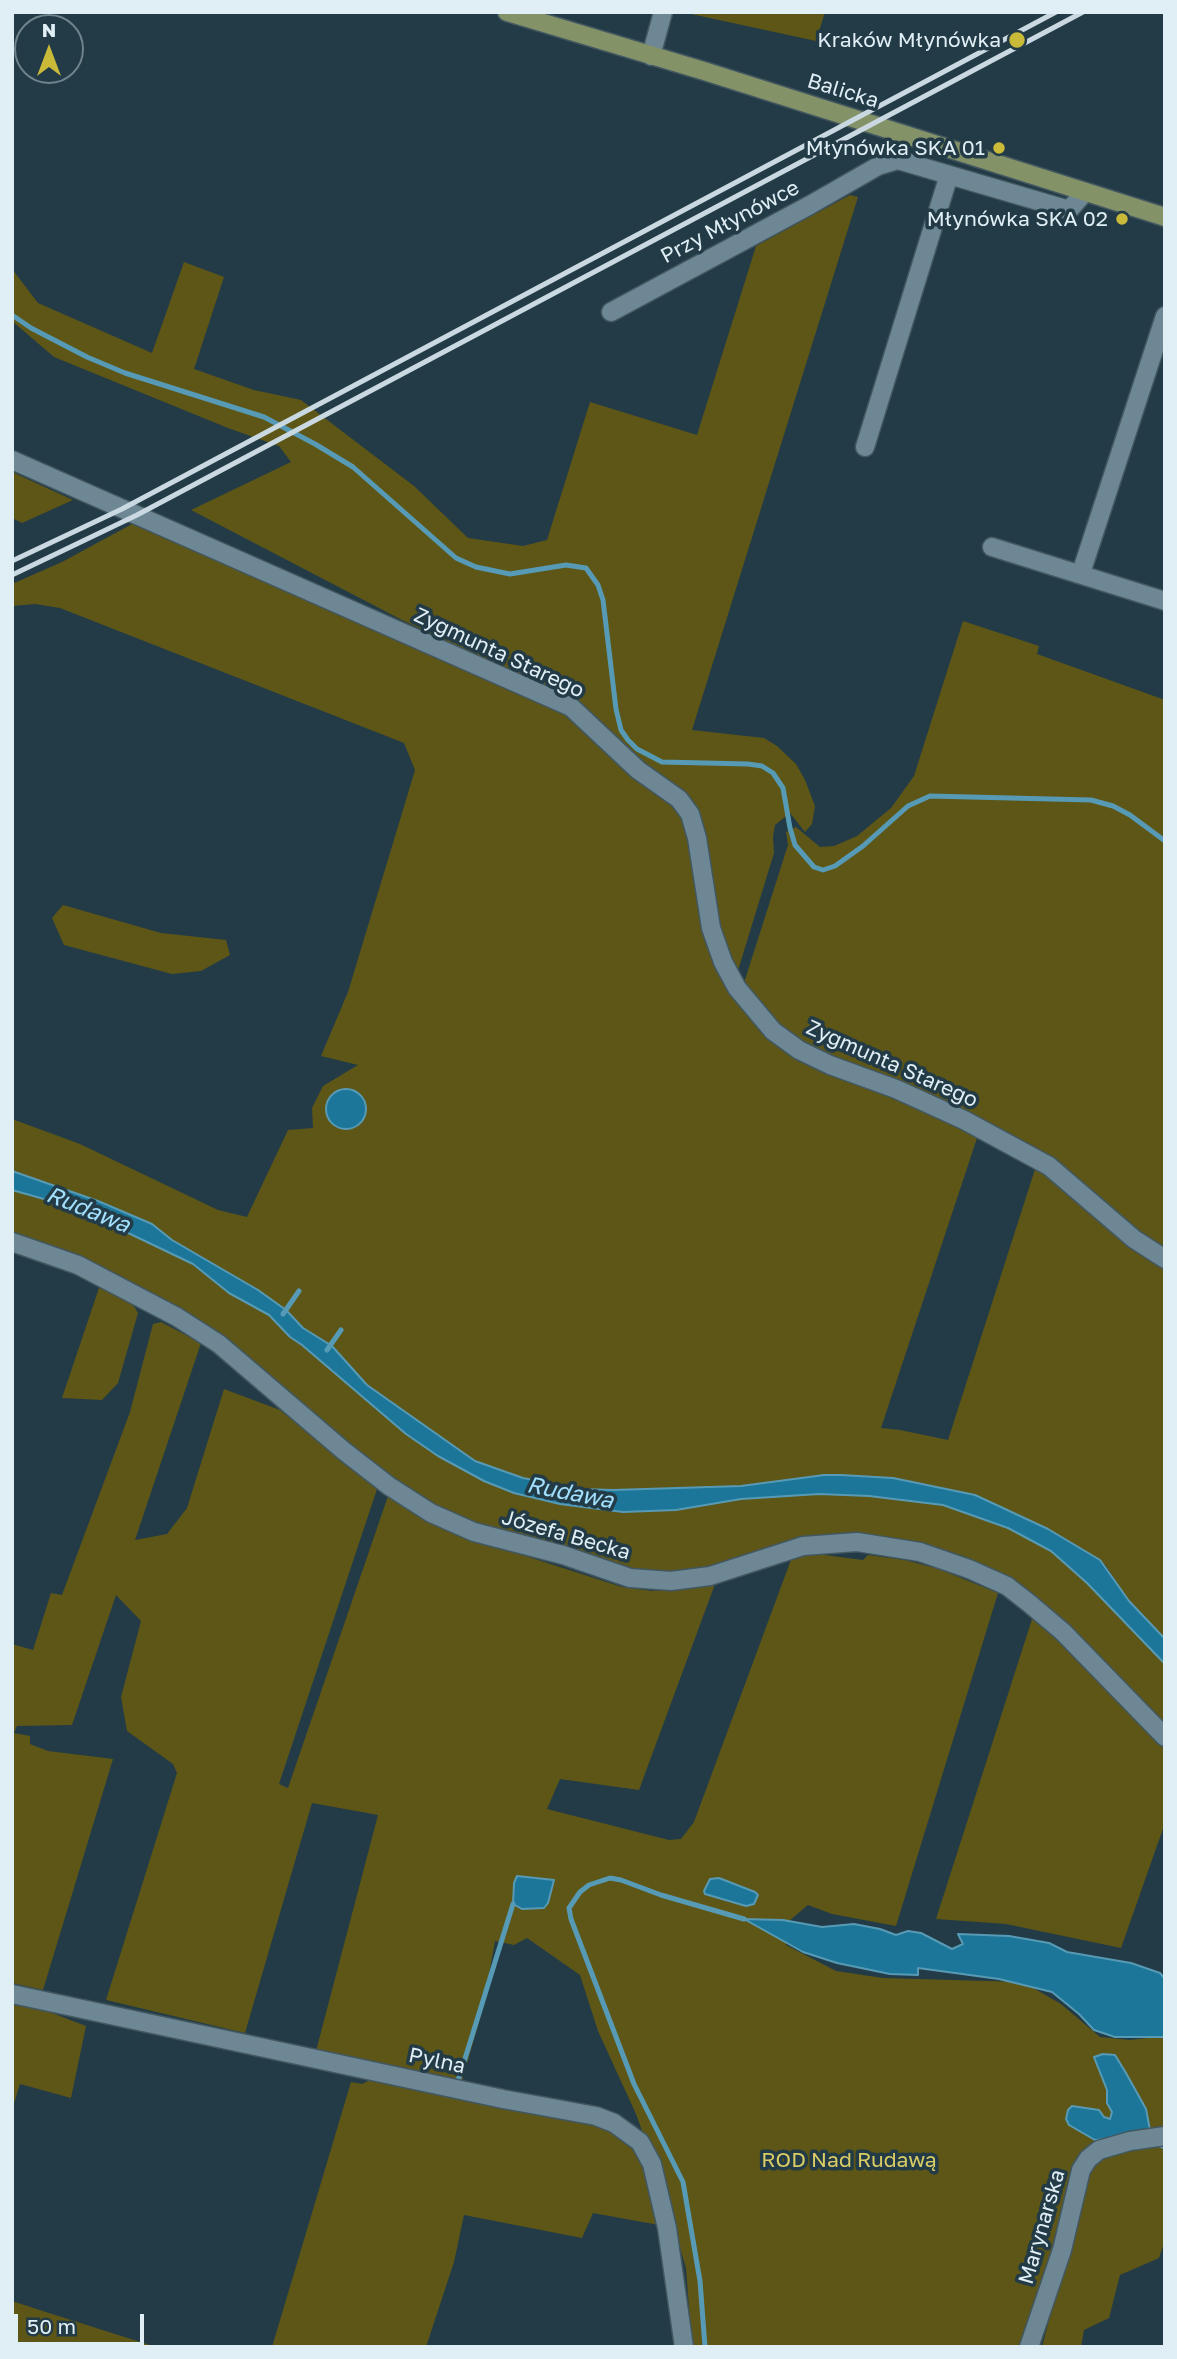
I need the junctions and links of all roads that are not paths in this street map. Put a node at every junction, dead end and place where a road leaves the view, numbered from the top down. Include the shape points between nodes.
1 (507, 12) edge
2 (663, 12) edge
3 (651, 56) junction
4 (949, 175) junction
5 (1085, 192) junction
6 (1165, 216) edge
7 (611, 312) dead end
8 (1165, 316) edge
9 (865, 447) dead end
10 (12, 460) edge
11 (992, 547) dead end
12 (1082, 573) junction
13 (1165, 601) edge
14 (12, 1242) edge
15 (1165, 1259) edge
16 (1165, 1737) edge
17 (12, 1994) edge
18 (1165, 2136) edge
19 (684, 2347) edge
20 (1029, 2347) edge

1 - 3 street, Balicka
2 - 3 street
3 - 5 street, Balicka
4 - 5 street, Przy Młynówce via 1069,210
4 - 7 street, Przy Młynówce via 898,160 878,166
4 - 9 street
5 - 6 street, Balicka
8 - 12 street
10 - 15 street, Zygmunta Starego via 571,706 638,770 679,799 690,814 711,928 723,962 737,988 773,1031 799,1050 964,1120 1049,1166 1134,1239
11 - 12 street
12 - 13 street
14 - 16 street, Józefa Becka via 78,1265 177,1317 219,1344 389,1486 463,1528 630,1578 671,1581 710,1576 803,1546 833,1542 881,1544 946,1560 1007,1586 1030,1604
17 - 19 street, Pylna via 614,2123 640,2142 652,2164 667,2228
18 - 20 street, Marynarska via 1099,2150 1088,2159

